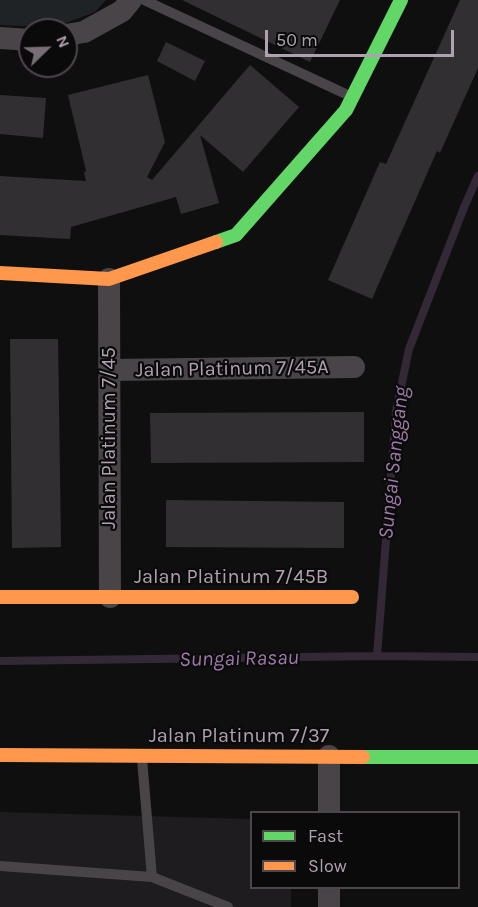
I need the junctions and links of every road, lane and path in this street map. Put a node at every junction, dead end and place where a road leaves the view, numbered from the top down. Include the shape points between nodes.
1 (130, 0) edge
2 (144, 0) edge
3 (401, 0) edge
4 (78, 33) edge
5 (0, 39) edge
6 (18, 40) edge
7 (353, 98) junction
8 (0, 273) edge
9 (109, 279) junction
10 (354, 368) dead end
11 (109, 370) junction
12 (0, 597) edge
13 (110, 597) junction
14 (352, 597) dead end
15 (0, 756) edge
16 (142, 756) junction
17 (329, 756) junction
18 (478, 757) edge
19 (329, 811) edge
20 (0, 866) edge
21 (152, 876) junction
22 (329, 889) edge
23 (228, 907) edge
24 (329, 907) edge

1 - 4 street via 122,11
2 - 7 lane
3 - 7 street
5 - 6 street
7 - 9 street via 236,235
8 - 9 street
9 - 11 street, Jalan Platinum 7/45
10 - 11 street, Jalan Platinum 7/45A
11 - 13 street, Jalan Platinum 7/45
12 - 13 street, Jalan Platinum 7/45B
13 - 14 street, Jalan Platinum 7/45B
15 - 16 street, Jalan Platinum 7/37
16 - 17 street, Jalan Platinum 7/37
16 - 21 lane
17 - 18 street, Jalan Platinum 7/37
17 - 19 street
20 - 21 lane
21 - 23 lane
22 - 24 street

